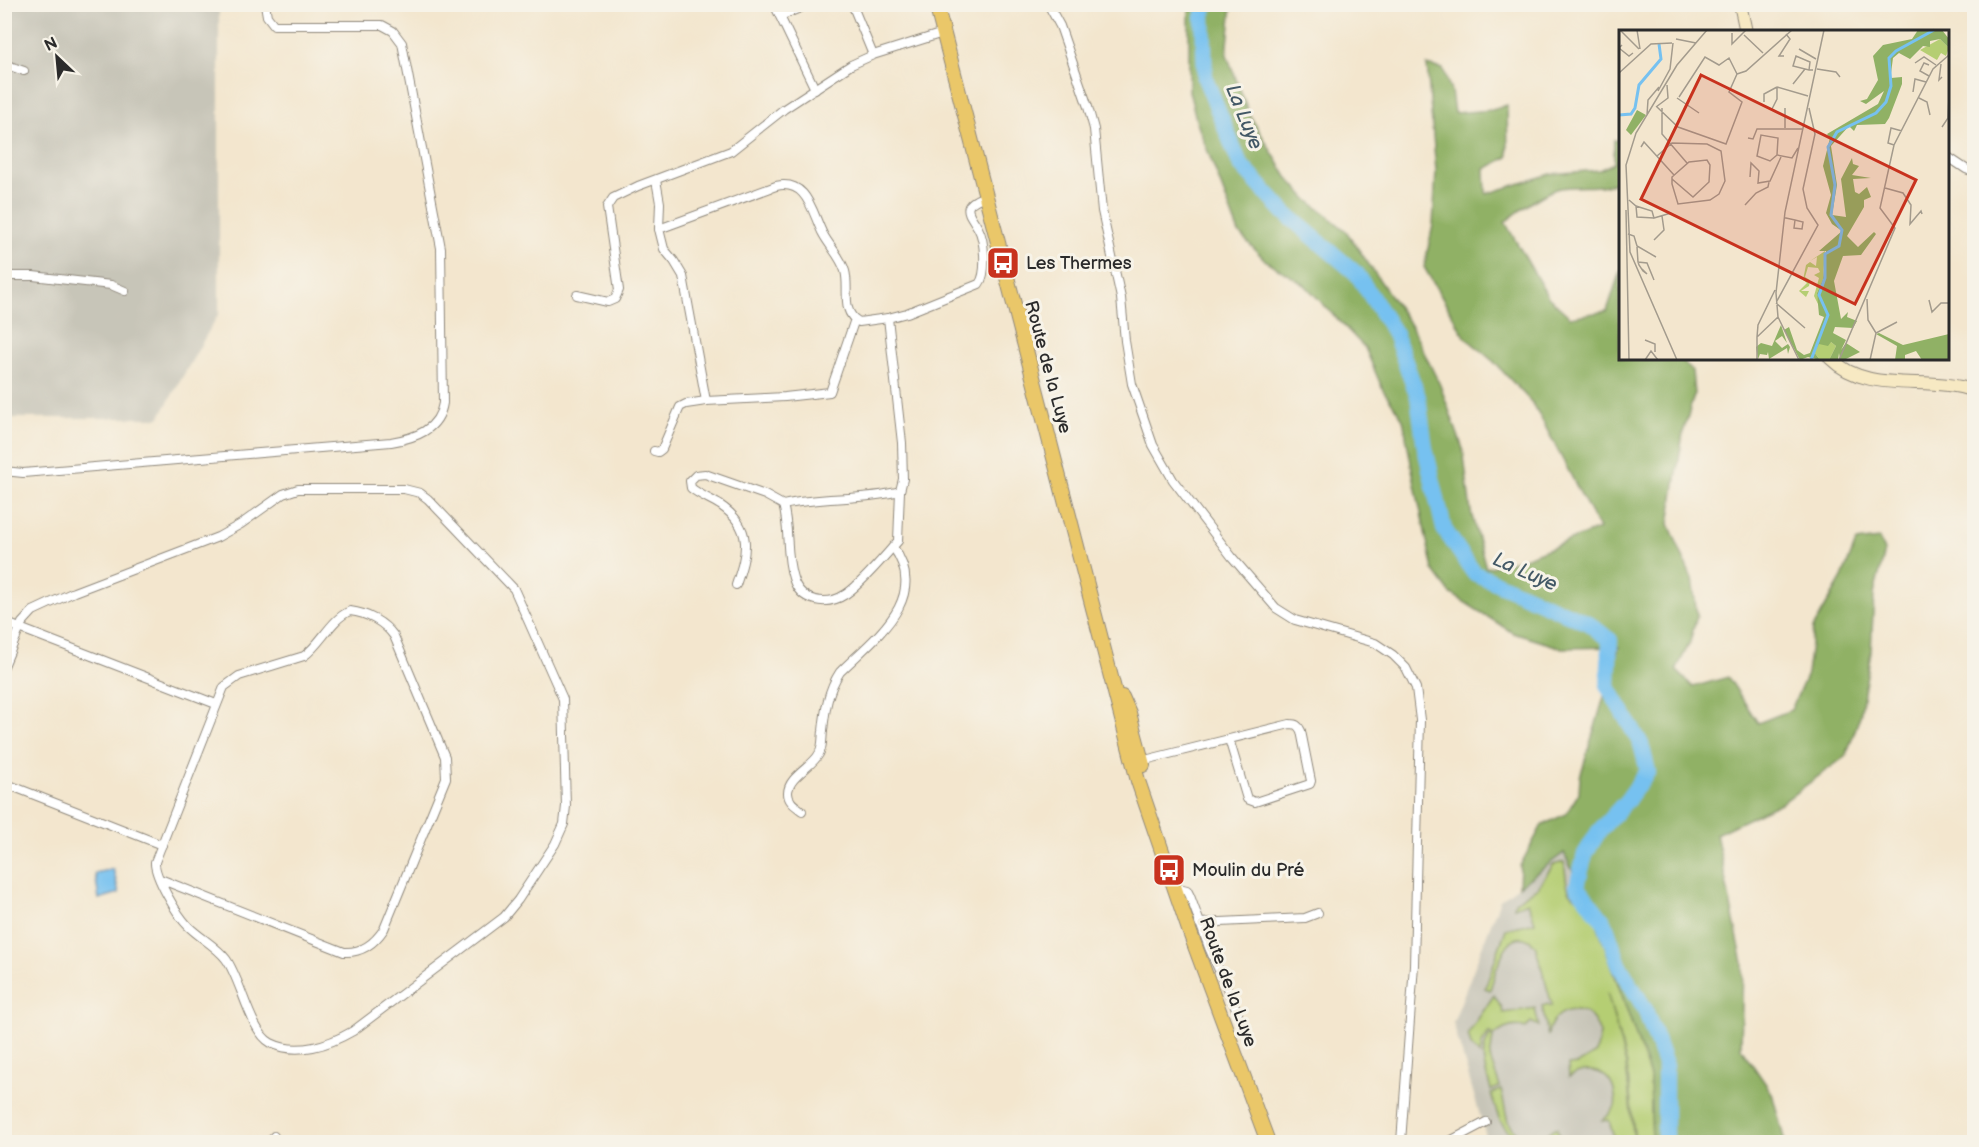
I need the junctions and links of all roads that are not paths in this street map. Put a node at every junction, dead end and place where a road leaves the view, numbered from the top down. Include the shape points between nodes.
1 (265, 4) edge
2 (774, 4) edge
3 (810, 4) edge
4 (852, 4) edge
5 (936, 4) edge
6 (1048, 4) edge
7 (1740, 4) edge
8 (780, 16) junction
9 (1746, 30) edge
10 (943, 33) junction
11 (873, 55) junction
12 (4, 64) edge
13 (24, 71) dead end
14 (815, 89) junction
15 (1949, 158) edge
16 (1974, 172) edge
17 (656, 180) junction
18 (985, 196) junction
19 (659, 229) junction
20 (4, 276) edge
21 (125, 291) dead end
22 (577, 295) dead end
23 (888, 318) junction
24 (855, 320) junction
25 (1832, 360) edge
26 (1974, 391) edge
27 (706, 401) junction
28 (654, 451) dead end
29 (4, 471) edge
30 (900, 491) junction
31 (783, 505) junction
32 (893, 547) junction
33 (736, 585) dead end
34 (4, 622) edge
35 (20, 629) junction
36 (4, 666) edge
37 (216, 704) junction
38 (1229, 739) junction
39 (1138, 762) junction
40 (4, 783) edge
41 (802, 811) dead end
42 (162, 845) junction
43 (160, 879) junction
44 (1175, 887) junction
45 (1318, 913) dead end
46 (1199, 923) junction
47 (1238, 1013) dead end
48 (1486, 1122) dead end
49 (1268, 1143) edge
50 (1401, 1143) edge
51 (1448, 1143) edge

1 - 29 street via 274,25 382,26 393,31 402,43 441,248 440,414 418,436 391,442 105,467
2 - 8 street
3 - 8 street
4 - 11 street
5 - 10 main road, Route de la Luye
6 - 50 street via 1060,26 1094,129 1102,211 1121,298 1132,384 1153,445 1173,480 1276,608 1295,620 1376,643 1406,668 1416,688 1420,720 1414,965
7 - 9 street
8 - 14 street
10 - 11 street
10 - 18 main road, Route de la Luye
11 - 14 street
12 - 13 street
14 - 17 street via 730,151
15 - 16 street
17 - 19 street
17 - 22 street via 613,198 607,207 619,290 615,299 608,302
18 - 23 street via 973,202 969,214 979,228 984,278 973,288
18 - 39 main road, Route de la Luye via 1109,668
19 - 24 street via 776,186 784,184 801,190 843,264 848,312
19 - 27 street via 664,249 683,276
20 - 21 street via 111,285
23 - 24 street
23 - 30 street via 902,443
24 - 27 street via 830,392
25 - 26 street via 1864,378 1946,384
27 - 28 street via 680,407 662,449
30 - 31 street
30 - 32 street via 898,541
31 - 32 street via 790,565 794,580 806,597 832,600 846,594
31 - 33 street via 705,474 690,481 691,488 740,523 746,540
32 - 41 street via 901,558 906,590 900,607 881,632 835,680 826,706 818,755 789,786 791,802
34 - 35 street
35 - 36 street
35 - 37 street
35 - 43 street via 27,616 41,606 218,537 283,494 298,489 404,489 420,494 514,589 563,699 566,806 564,824 555,844 504,917 353,1031 296,1049 272,1044 261,1035 228,962 185,923
37 - 42 street
37 - 43 street via 233,679 304,656 345,613 364,614 394,636 445,757 446,778 384,929 359,951 344,952
38 - 38 street via 1295,724 1301,731 1310,784 1255,802 1247,799
38 - 39 street
39 - 44 main road, Route de la Luye
40 - 42 street
42 - 43 street via 154,865
44 - 46 street via 1187,890
44 - 49 main road, Route de la Luye
45 - 46 street via 1305,918
46 - 47 street
48 - 51 street

